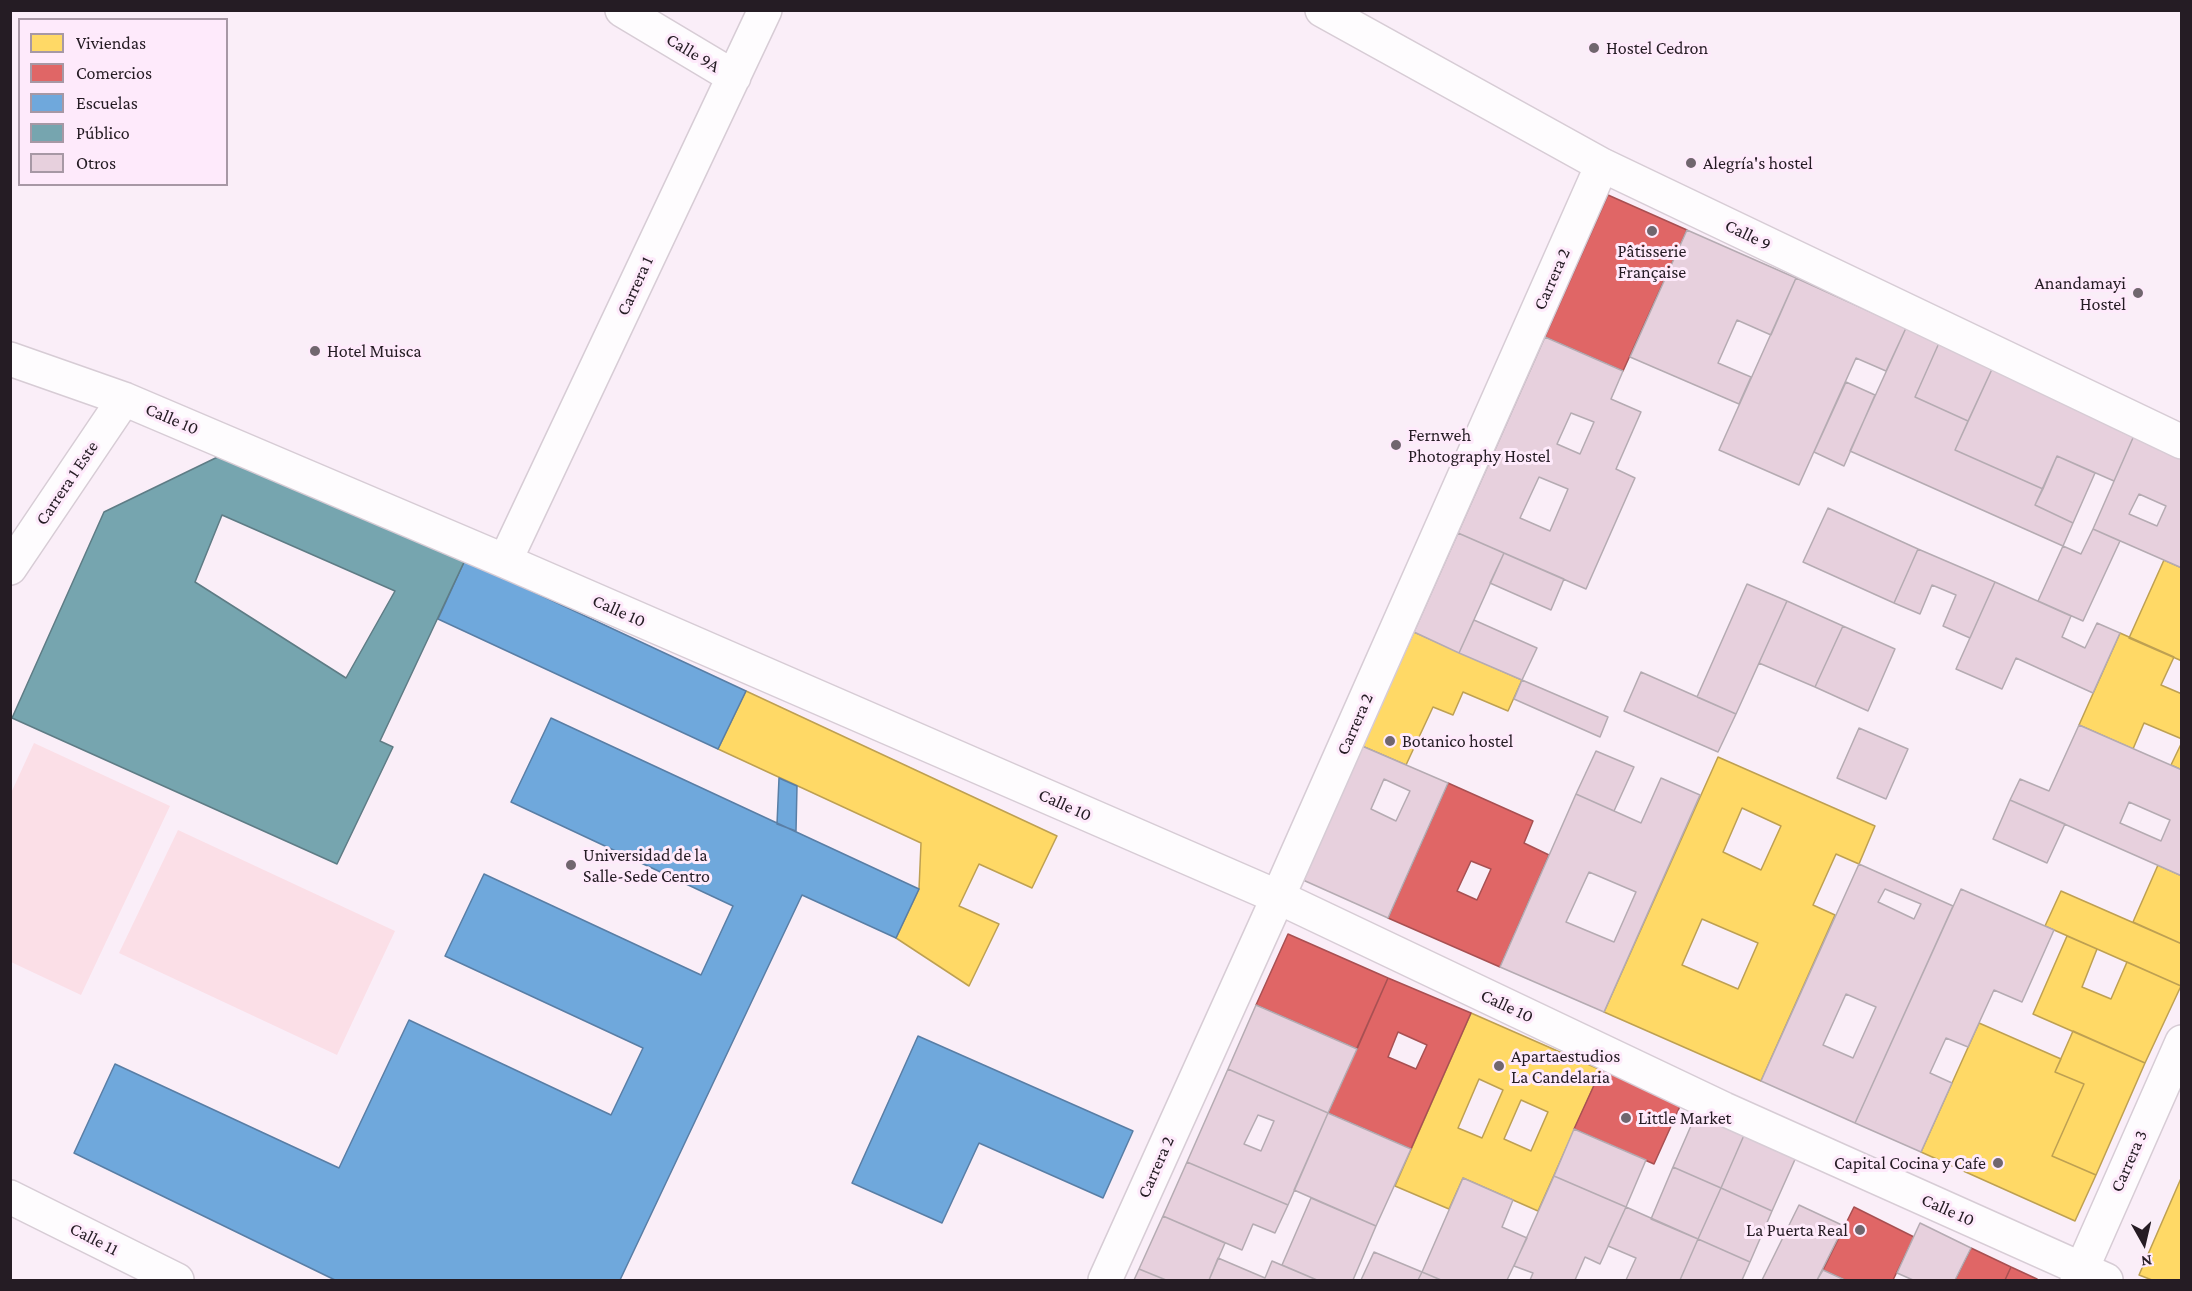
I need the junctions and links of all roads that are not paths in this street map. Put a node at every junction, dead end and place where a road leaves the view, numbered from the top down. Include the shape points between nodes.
1 (622, 10) edge
2 (765, 10) edge
3 (1322, 10) edge
4 (734, 77) junction
5 (1602, 165) junction
6 (10, 360) edge
7 (124, 399) junction
8 (2181, 442) edge
9 (505, 561) junction
10 (10, 568) edge
11 (1278, 897) junction
12 (2181, 1042) edge
13 (10, 1197) edge
14 (2088, 1277) edge
15 (177, 1281) edge
16 (1105, 1281) edge

1 - 4 street, Calle 9A
2 - 4 street, Carrera 1
3 - 5 street, Calle 9
4 - 9 street, Carrera 1
5 - 8 street, Calle 9
5 - 11 street, Carrera 2
6 - 7 street, Calle 10
7 - 9 street, Calle 10
7 - 10 street, Carrera 1 Este
9 - 11 street, Calle 10
11 - 14 street, Calle 10
11 - 16 street, Carrera 2
12 - 14 street, Carrera 3
13 - 15 street, Calle 11

